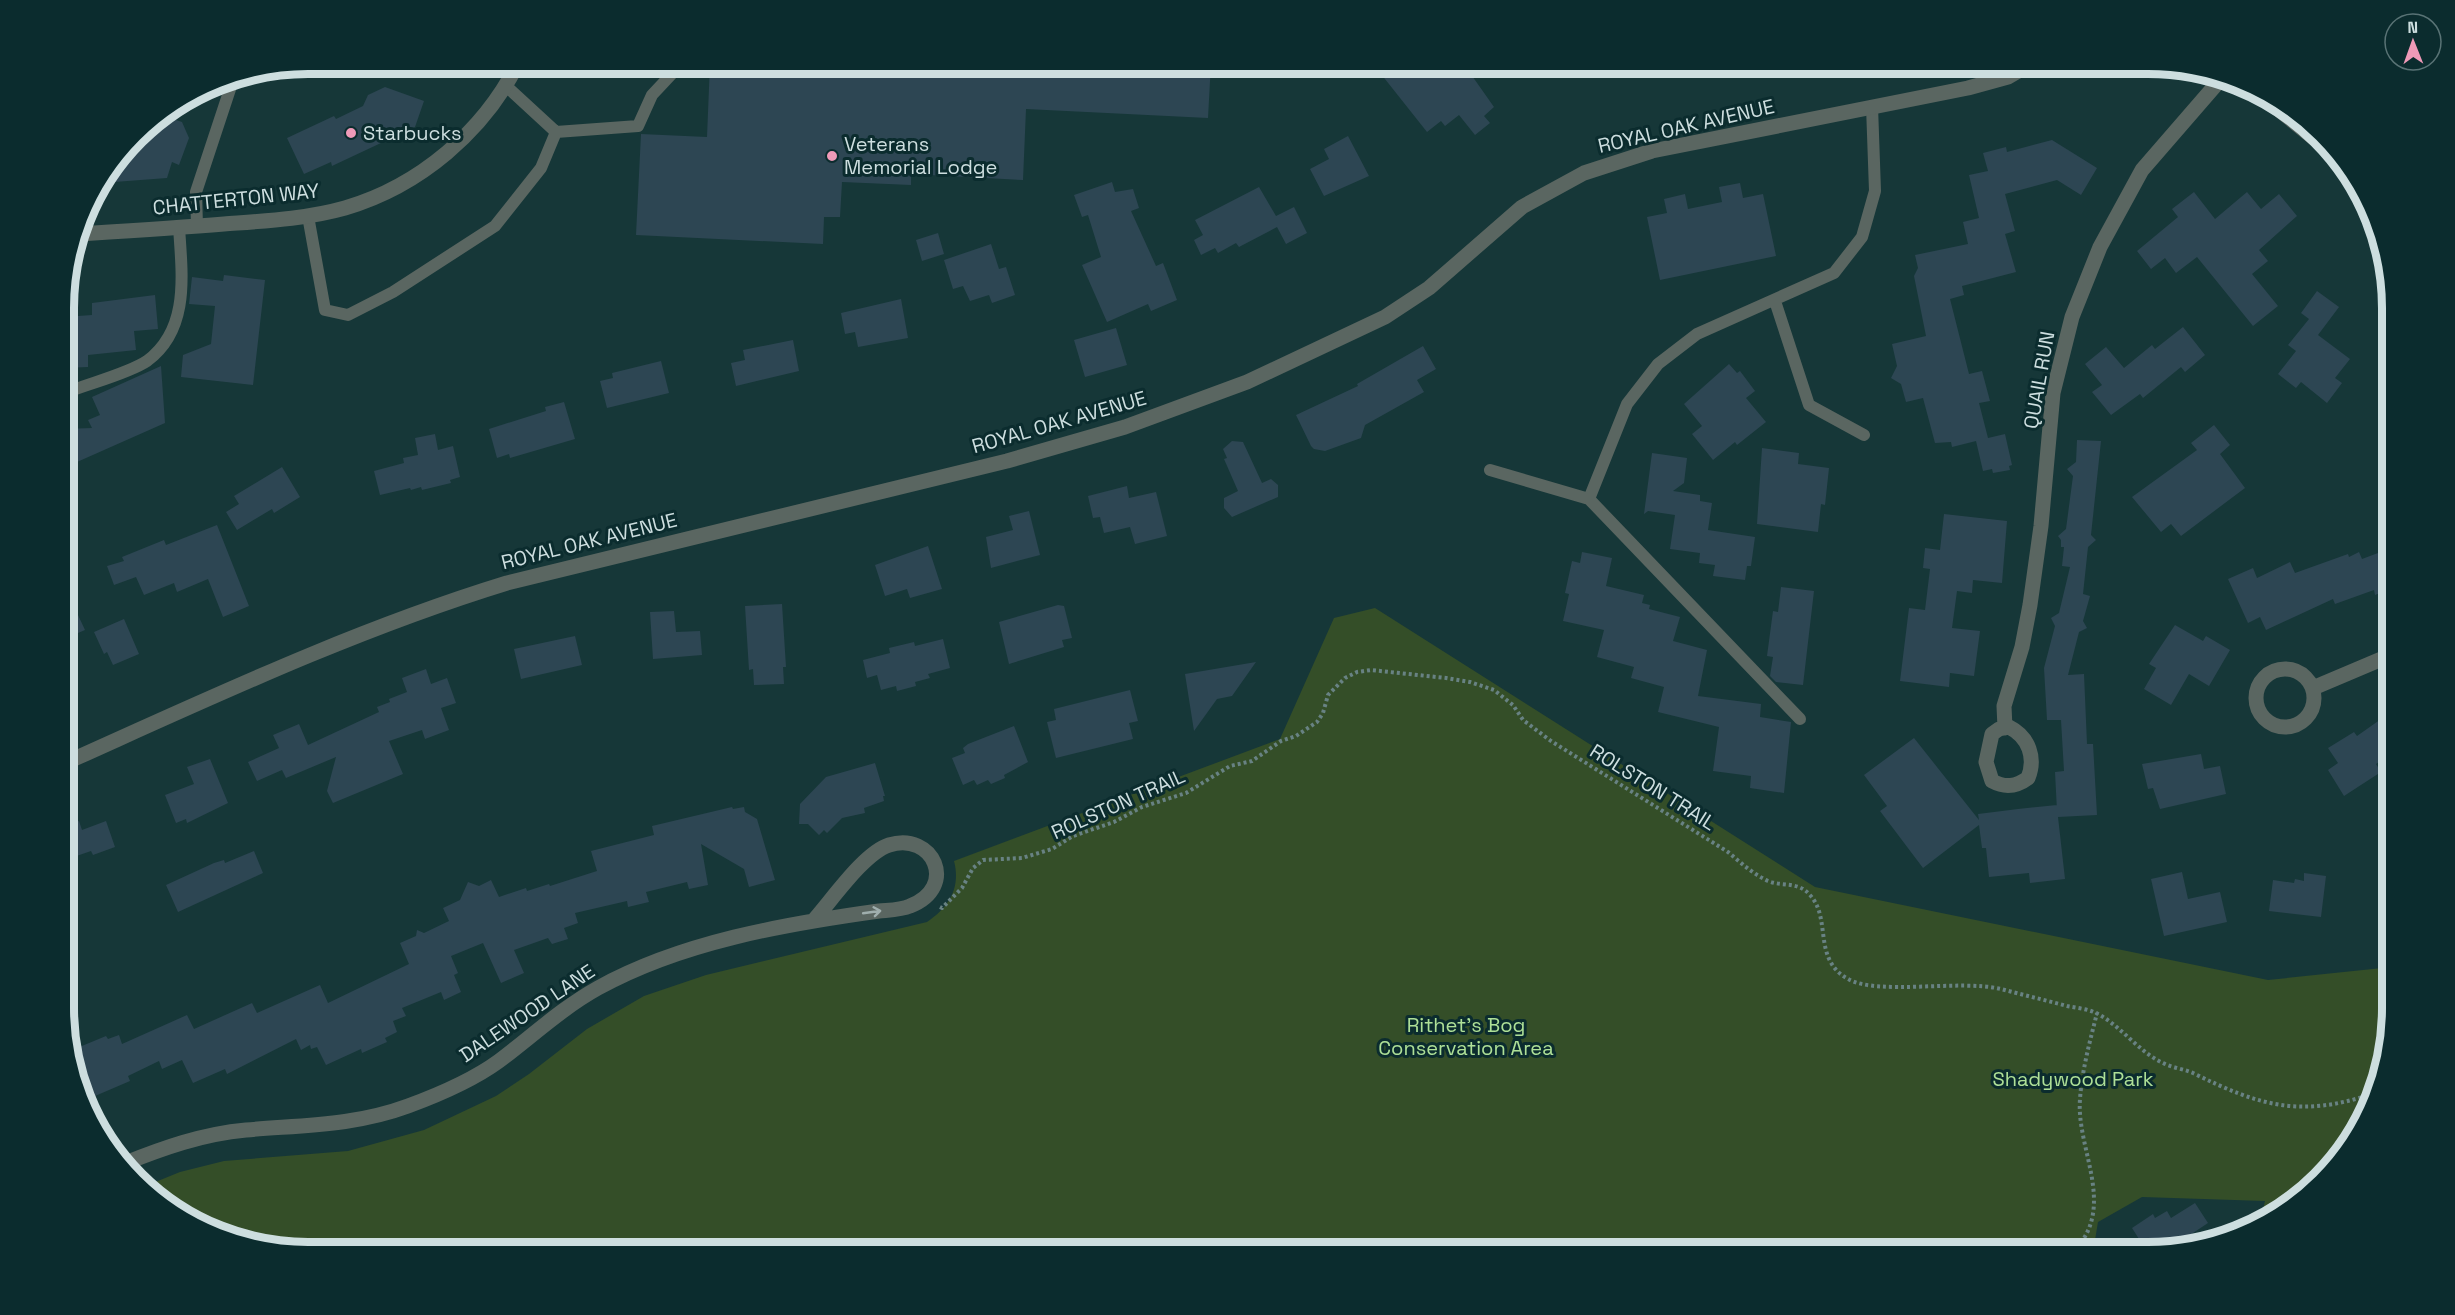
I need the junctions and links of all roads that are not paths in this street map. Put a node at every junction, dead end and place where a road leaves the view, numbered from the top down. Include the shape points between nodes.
1 (512, 74) edge
2 (672, 74) edge
3 (2013, 74) edge
4 (2217, 84) edge
5 (231, 86) edge
6 (506, 86) junction
7 (1872, 106) junction
8 (556, 132) junction
9 (308, 216) junction
10 (197, 226) junction
11 (179, 227) junction
12 (85, 234) edge
13 (1775, 301) junction
14 (74, 390) edge
15 (1864, 435) dead end
16 (1490, 470) dead end
17 (1589, 499) junction
18 (2382, 659) edge
19 (2313, 688) dead end
20 (1800, 719) dead end
21 (2004, 728) dead end
22 (74, 759) edge
23 (814, 920) junction
24 (130, 1161) edge

1 - 6 street, CHATTERTON WAY
2 - 8 lane via 652,95 638,126
3 - 7 street, ROYAL OAK AVENUE via 1988,84
4 - 21 street, QUAIL RUN via 2142,170 2100,247 2072,317 2053,393 2030,605 2004,706
5 - 10 lane via 196,192
6 - 8 lane
6 - 9 street, CHATTERTON WAY via 463,140 430,166 383,193
7 - 13 lane via 1875,191 1862,237 1834,273
7 - 22 street, ROYAL OAK AVENUE via 1652,151 1584,173 1522,207 1429,288 1385,317 1186,406 1047,450 507,583 452,600 342,640
8 - 9 lane via 541,168 495,226 393,292 348,315 326,310
9 - 10 street, CHATTERTON WAY
10 - 11 street, CHATTERTON WAY
11 - 12 street, CHATTERTON WAY
11 - 14 lane via 183,276 180,305 168,342 145,362
13 - 15 lane via 1809,405
13 - 17 lane via 1697,334 1658,364 1627,404
16 - 17 lane
17 - 20 lane
18 - 19 street
23 -> 23 street, DALEWOOD LANE via 909,907 928,897 937,885 938,872 930,855 917,845 899,842 880,848
23 - 24 street, DALEWOOD LANE via 640,966 594,990 496,1063 409,1106 328,1126 245,1130 198,1137

